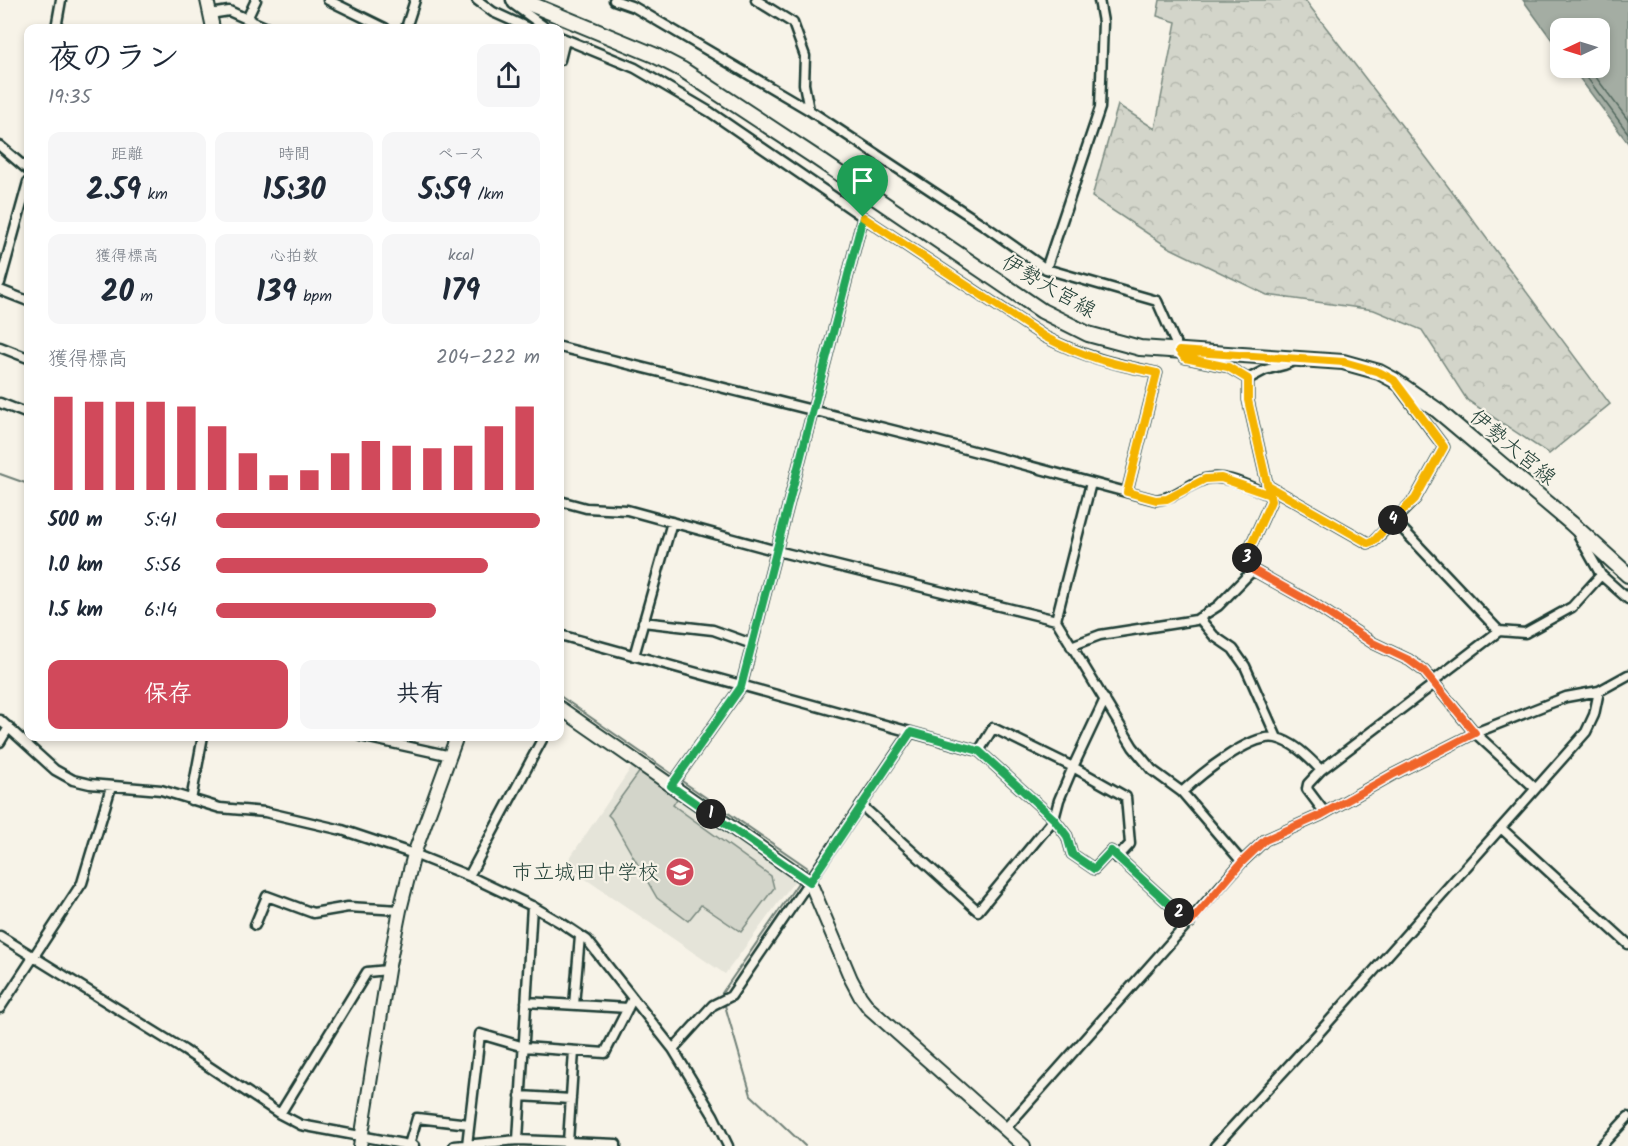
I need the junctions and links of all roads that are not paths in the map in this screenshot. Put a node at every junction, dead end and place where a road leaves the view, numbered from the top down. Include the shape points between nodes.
1 (61, 0) edge
2 (207, 0) edge
3 (256, 0) edge
4 (328, 0) edge
5 (415, 0) edge
6 (477, 0) edge
7 (511, 0) edge
8 (521, 0) edge
9 (614, 0) edge
10 (756, 0) edge
11 (1099, 0) edge
12 (340, 3) edge
13 (210, 14) junction
14 (247, 19) junction
15 (57, 24) edge
16 (212, 24) edge
17 (258, 24) edge
18 (377, 24) edge
19 (407, 24) edge
20 (519, 24) edge
21 (540, 24) edge
22 (564, 42) edge
23 (809, 110) junction
24 (0, 146) edge
25 (24, 167) edge
26 (24, 196) edge
27 (863, 217) junction
28 (1046, 269) junction
29 (0, 283) edge
30 (0, 290) edge
31 (24, 299) edge
32 (0, 347) edge
33 (564, 347) edge
34 (1179, 351) junction
35 (24, 356) edge
36 (1299, 359) junction
37 (1248, 379) junction
38 (1394, 380) junction
39 (0, 403) edge
40 (813, 411) junction
41 (24, 412) edge
42 (1091, 483) junction
43 (1269, 491) junction
44 (1127, 492) junction
45 (564, 502) edge
46 (1394, 520) junction
47 (672, 522) junction
48 (1572, 523) junction
49 (777, 551) junction
50 (1253, 570) junction
51 (1601, 575) junction
52 (1628, 575) edge
53 (1628, 599) edge
54 (1199, 618) junction
55 (1056, 620) junction
56 (644, 622) junction
57 (1499, 631) junction
58 (564, 636) edge
59 (752, 644) junction
60 (1071, 646) junction
61 (634, 656) junction
62 (1628, 675) edge
63 (1433, 683) junction
64 (741, 687) junction
65 (1599, 691) junction
66 (1105, 699) junction
67 (564, 711) edge
68 (0, 720) edge
69 (9, 727) junction
70 (911, 732) junction
71 (1475, 733) junction
72 (1277, 738) junction
73 (203, 741) edge
74 (383, 741) edge
75 (456, 741) edge
76 (541, 741) edge
77 (0, 742) edge
78 (979, 751) junction
79 (451, 756) junction
80 (1073, 767) junction
81 (1321, 770) junction
82 (673, 784) junction
83 (111, 787) junction
84 (1535, 788) junction
85 (1182, 792) junction
86 (191, 800) junction
87 (862, 806) junction
88 (1325, 813) junction
89 (1054, 819) junction
90 (1501, 828) junction
91 (414, 854) junction
92 (1117, 858) junction
93 (1242, 862) junction
94 (469, 876) junction
95 (806, 879) junction
96 (532, 906) junction
97 (400, 910) junction
98 (1190, 923) junction
99 (255, 925) dead end
100 (0, 936) edge
101 (580, 936) junction
102 (1628, 944) edge
103 (33, 957) junction
104 (388, 970) junction
105 (526, 1002) junction
106 (630, 1004) junction
107 (574, 1005) junction
108 (0, 1008) edge
109 (524, 1047) junction
110 (673, 1049) junction
111 (574, 1051) junction
112 (520, 1096) junction
113 (571, 1099) junction
114 (280, 1114) junction
115 (1628, 1117) edge
116 (470, 1124) junction
117 (1005, 1129) junction
118 (361, 1141) edge
119 (515, 1142) edge
120 (568, 1143) junction
121 (467, 1145) edge
122 (412, 1146) edge
123 (454, 1146) edge
124 (616, 1146) edge
125 (728, 1146) edge
126 (1024, 1146) edge
127 (1215, 1146) edge
128 (1601, 1146) edge

1 - 15 street
2 - 13 street
3 - 14 street
4 - 12 street
5 - 19 street
6 - 20 street
7 - 21 street
8 - 34 main road, 伊勢大宮線 via 683,70 1042,311 1114,342
9 - 23 street via 634,7
10 - 23 street via 794,23 805,56 804,84
11 - 28 street via 1103,22 1100,108
12 - 18 street
13 - 14 street via 229,11
13 - 16 street
14 - 17 street
22 - 27 street via 635,68 690,100
23 - 28 street
24 - 25 street
26 - 29 street
27 - 40 street
27 - 44 street via 1070,350 1095,360 1157,373
28 - 34 street via 1157,301
30 - 31 street
32 - 35 street
33 - 40 street
34 - 36 main road, 伊勢大宮線
34 - 37 street via 1185,358 1228,367
36 - 37 street via 1265,369
36 - 38 main road, 伊勢大宮線 via 1344,362
37 - 43 street via 1248,400
38 - 46 street via 1444,447 1415,499
38 - 48 main road, 伊勢大宮線 via 1437,410
39 - 41 street
40 - 42 street
40 - 49 street
42 - 44 street
42 - 55 street
43 - 44 street via 1221,478 1205,479 1167,499
43 - 46 street via 1368,543
43 - 50 street via 1271,501 1247,554
45 - 47 street via 586,508 627,510
46 - 57 street
47 - 49 street
47 - 56 street
48 - 51 street
48 - 52 main road, 伊勢大宮線
49 - 55 street
49 - 59 street
50 - 54 street via 1218,606
50 - 63 street via 1373,643 1409,660
51 - 53 street
51 - 57 street via 1572,606 1525,633
54 - 60 street via 1100,635
54 - 72 street via 1214,636 1233,649 1245,666
55 - 60 street
56 - 59 street via 713,630
56 - 61 street
57 - 63 street
58 - 61 street
59 - 64 street
60 - 66 street
61 - 64 street
62 - 65 street
63 - 71 street
63 - 81 street
64 - 70 street
64 - 82 street
65 - 71 street via 1566,697
65 - 84 street via 1586,732
66 - 80 street
66 - 85 street via 1152,770
67 - 82 street
68 - 69 street
69 - 77 street
69 - 83 street via 55,770 74,780
70 - 78 street
70 - 87 street
71 - 84 street
71 - 88 street
72 - 81 street via 1302,751
72 - 85 street via 1250,742
73 - 86 street
74 - 79 street
75 - 79 street
76 - 94 street
78 - 80 street via 993,728
78 - 89 street
79 - 91 street
80 - 89 street
80 - 92 street via 1126,797 1130,844
81 - 88 street via 1306,789
82 - 95 street
83 - 86 street via 161,790
83 - 103 street via 82,884
84 - 90 street
85 - 93 street
86 - 91 street via 342,830
87 - 89 street via 978,911
87 - 95 street
88 - 93 street via 1265,840
89 - 92 street via 1067,836 1072,854 1094,869 1111,851
90 - 102 street
90 - 127 street
91 - 94 street
91 - 97 street
92 - 98 street
93 - 98 street
94 - 96 street
95 - 110 street via 731,996 713,1005
95 - 117 street via 851,979 869,1008
96 - 101 street
96 - 105 street
97 - 99 street via 348,907 313,913 267,896
97 - 104 street
98 - 117 street
100 - 103 street
101 - 106 street via 587,940
101 - 107 street
103 - 108 street
103 - 114 street
104 - 114 street via 367,972
104 - 118 street
105 - 107 street
105 - 109 street
106 - 107 street
106 - 110 street
106 - 111 street via 605,1053
109 - 111 street
109 - 112 street
109 - 116 street via 480,1034
110 - 125 street
111 - 113 street
112 - 113 street
112 - 119 street
113 - 120 street
114 - 118 street via 311,1128
115 - 128 street
116 - 121 street
116 - 122 street via 417,1118
117 - 126 street
118 - 122 street
119 - 120 street
119 - 121 street
120 - 124 street
121 - 123 street

